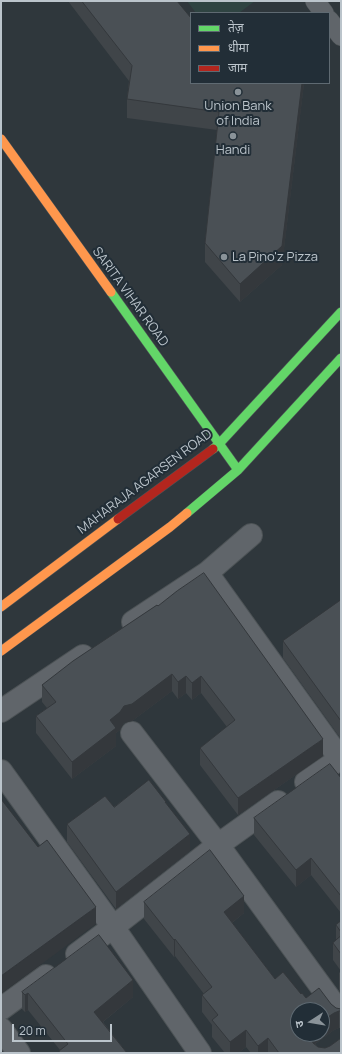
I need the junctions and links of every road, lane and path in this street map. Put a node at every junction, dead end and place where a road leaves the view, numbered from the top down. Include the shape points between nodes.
1 (315, 1) edge
2 (323, 12) edge
3 (330, 21) edge
4 (341, 36) edge
5 (1, 139) edge
6 (341, 312) edge
7 (341, 358) edge
8 (219, 444) junction
9 (238, 470) junction
10 (251, 535) dead end
11 (207, 573) junction
12 (1, 606) edge
13 (1, 651) edge
14 (1, 710) edge
15 (132, 733) dead end
16 (341, 759) edge
17 (1, 771) edge
18 (218, 845) junction
19 (113, 927) junction
20 (1, 1009) edge
21 (341, 1014) edge
22 (1, 1029) edge
23 (19, 1053) edge
24 (200, 1053) edge

1 - 2 lane
3 - 4 lane
5 - 8 street, SARITA VIHAR ROAD
6 - 8 street, MAHARAJA AGARSEN ROAD
7 - 9 street
8 - 9 street, SARITA VIHAR ROAD
8 - 12 street, MAHARAJA AGARSEN ROAD
9 - 13 street via 170,527
10 - 11 street
11 - 14 street
11 - 16 street
15 - 18 street
16 - 18 street
17 - 19 street
18 - 19 street
18 - 21 street
19 - 20 street
19 - 24 street
22 - 23 street

